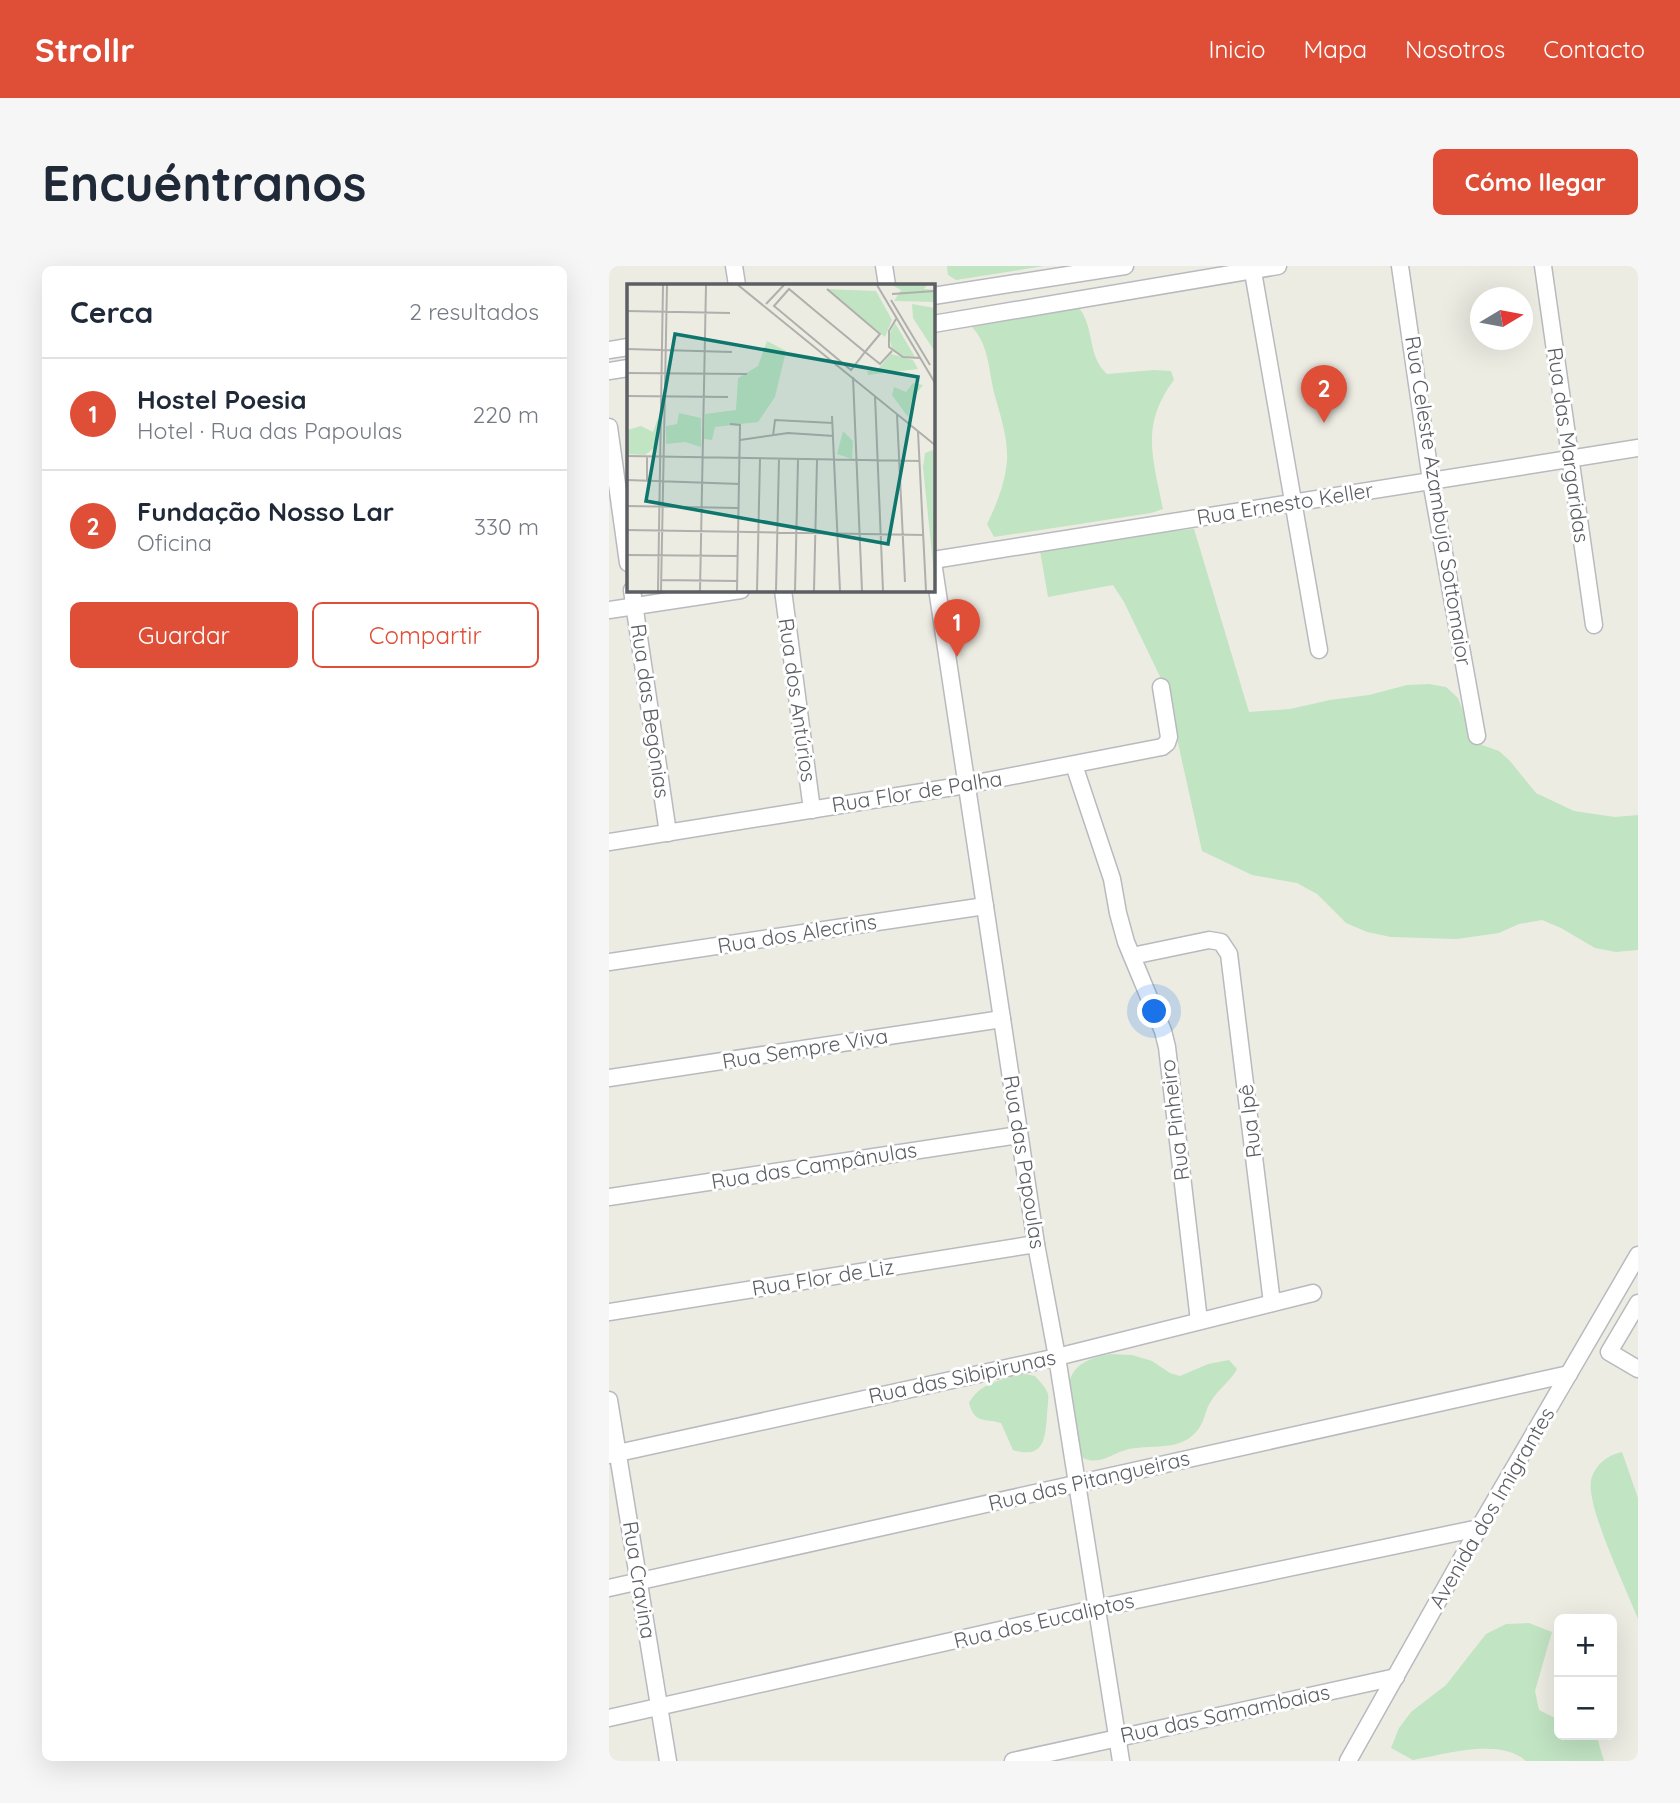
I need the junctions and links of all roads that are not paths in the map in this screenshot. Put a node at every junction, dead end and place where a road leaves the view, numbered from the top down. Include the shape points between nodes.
1 (734, 266) edge
2 (884, 266) edge
3 (1125, 266) edge
4 (1278, 266) edge
5 (1400, 266) edge
6 (1543, 266) edge
7 (1252, 268) edge
8 (737, 284) edge
9 (887, 284) edge
10 (935, 296) edge
11 (935, 324) edge
12 (627, 347) edge
13 (609, 350) edge
14 (627, 368) edge
15 (609, 371) edge
16 (609, 427) edge
17 (1638, 448) edge
18 (1571, 459) junction
19 (1431, 481) junction
20 (1293, 502) junction
21 (627, 556) edge
22 (935, 561) edge
23 (935, 575) edge
24 (714, 592) edge
25 (783, 592) edge
26 (633, 598) edge
27 (609, 610) edge
28 (1594, 625) dead end
29 (1319, 650) dead end
30 (1161, 687) dead end
31 (1477, 736) dead end
32 (1074, 765) junction
33 (966, 785) junction
34 (812, 810) junction
35 (668, 833) junction
36 (609, 842) edge
37 (985, 906) junction
38 (1132, 956) junction
39 (609, 962) edge
40 (1002, 1019) junction
41 (609, 1078) edge
42 (1020, 1135) junction
43 (609, 1197) edge
44 (1036, 1244) junction
45 (1638, 1255) edge
46 (1313, 1293) dead end
47 (1272, 1303) junction
48 (1638, 1303) edge
49 (609, 1312) edge
50 (1199, 1321) junction
51 (1057, 1357) junction
52 (1638, 1369) edge
53 (1569, 1374) junction
54 (609, 1400) edge
55 (614, 1454) edge
56 (1077, 1484) junction
57 (1479, 1528) junction
58 (640, 1582) junction
59 (609, 1588) edge
60 (1098, 1608) junction
61 (1396, 1677) junction
62 (659, 1707) junction
63 (609, 1718) edge
64 (1117, 1738) junction
65 (668, 1761) edge
66 (1013, 1761) edge
67 (1121, 1761) edge
68 (1348, 1761) edge

1 - 8 street
2 - 9 street
3 - 10 street
4 - 7 street
5 - 19 street, Rua Celeste Azambuja Sottomaior
6 - 18 street, Rua das Margaridas
7 - 11 street
7 - 20 street
12 - 13 street
14 - 15 street
16 - 21 street
17 - 18 street, Rua Ernesto Keller
18 - 19 street, Rua Ernesto Keller
18 - 28 street, Rua das Margaridas
19 - 20 street, Rua Ernesto Keller
19 - 31 street, Rua Celeste Azambuja Sottomaior
20 - 22 street, Rua Ernesto Keller
20 - 29 street
23 - 33 street, Rua das Papoulas
24 - 26 street
25 - 34 street, Rua dos Antúrios
26 - 27 street
26 - 35 street, Rua das Begônias
30 - 32 street, Rua Flor de Palha via 1167,743
32 - 33 street, Rua Flor de Palha
32 - 38 street, Rua Pinheiro
33 - 34 street, Rua Flor de Palha
33 - 37 street, Rua das Papoulas
34 - 35 street, Rua Flor de Palha
35 - 36 street, Rua Flor de Palha
37 - 39 street, Rua dos Alecrins
37 - 40 street, Rua das Papoulas
38 - 47 street, Rua Ipê via 1209,940 1221,942 1229,954
38 - 50 street, Rua Pinheiro via 1167,1047
40 - 41 street, Rua Sempre Viva
40 - 42 street, Rua das Papoulas
42 - 43 street, Rua das Campânulas
42 - 44 street, Rua das Papoulas
44 - 49 street, Rua Flor de Liz
44 - 51 street, Rua das Papoulas
45 - 53 street, Avenida dos Imigrantes
46 - 47 street, Rua das Sibipirunas
47 - 50 street, Rua das Sibipirunas
48 - 52 street via 1609,1352
50 - 51 street, Rua das Sibipirunas
51 - 55 street, Rua das Sibipirunas
51 - 56 street, Rua das Papoulas
53 - 56 street, Rua das Pitangueiras
53 - 57 street, Avenida dos Imigrantes
54 - 55 street, Rua Cravina
55 - 58 street, Rua Cravina
56 - 58 street, Rua das Pitangueiras
56 - 60 street, Rua das Papoulas
57 - 60 street, Rua dos Eucaliptos
57 - 61 street, Avenida dos Imigrantes
58 - 59 street, Rua das Pitangueiras
58 - 62 street, Rua Cravina
60 - 62 street, Rua dos Eucaliptos
60 - 64 street, Rua das Papoulas
61 - 64 street, Rua das Samambaias
61 - 68 street, Avenida dos Imigrantes
62 - 63 street, Rua dos Eucaliptos
62 - 65 street, Rua Cravina
64 - 66 street, Rua das Samambaias
64 - 67 street, Rua das Papoulas

